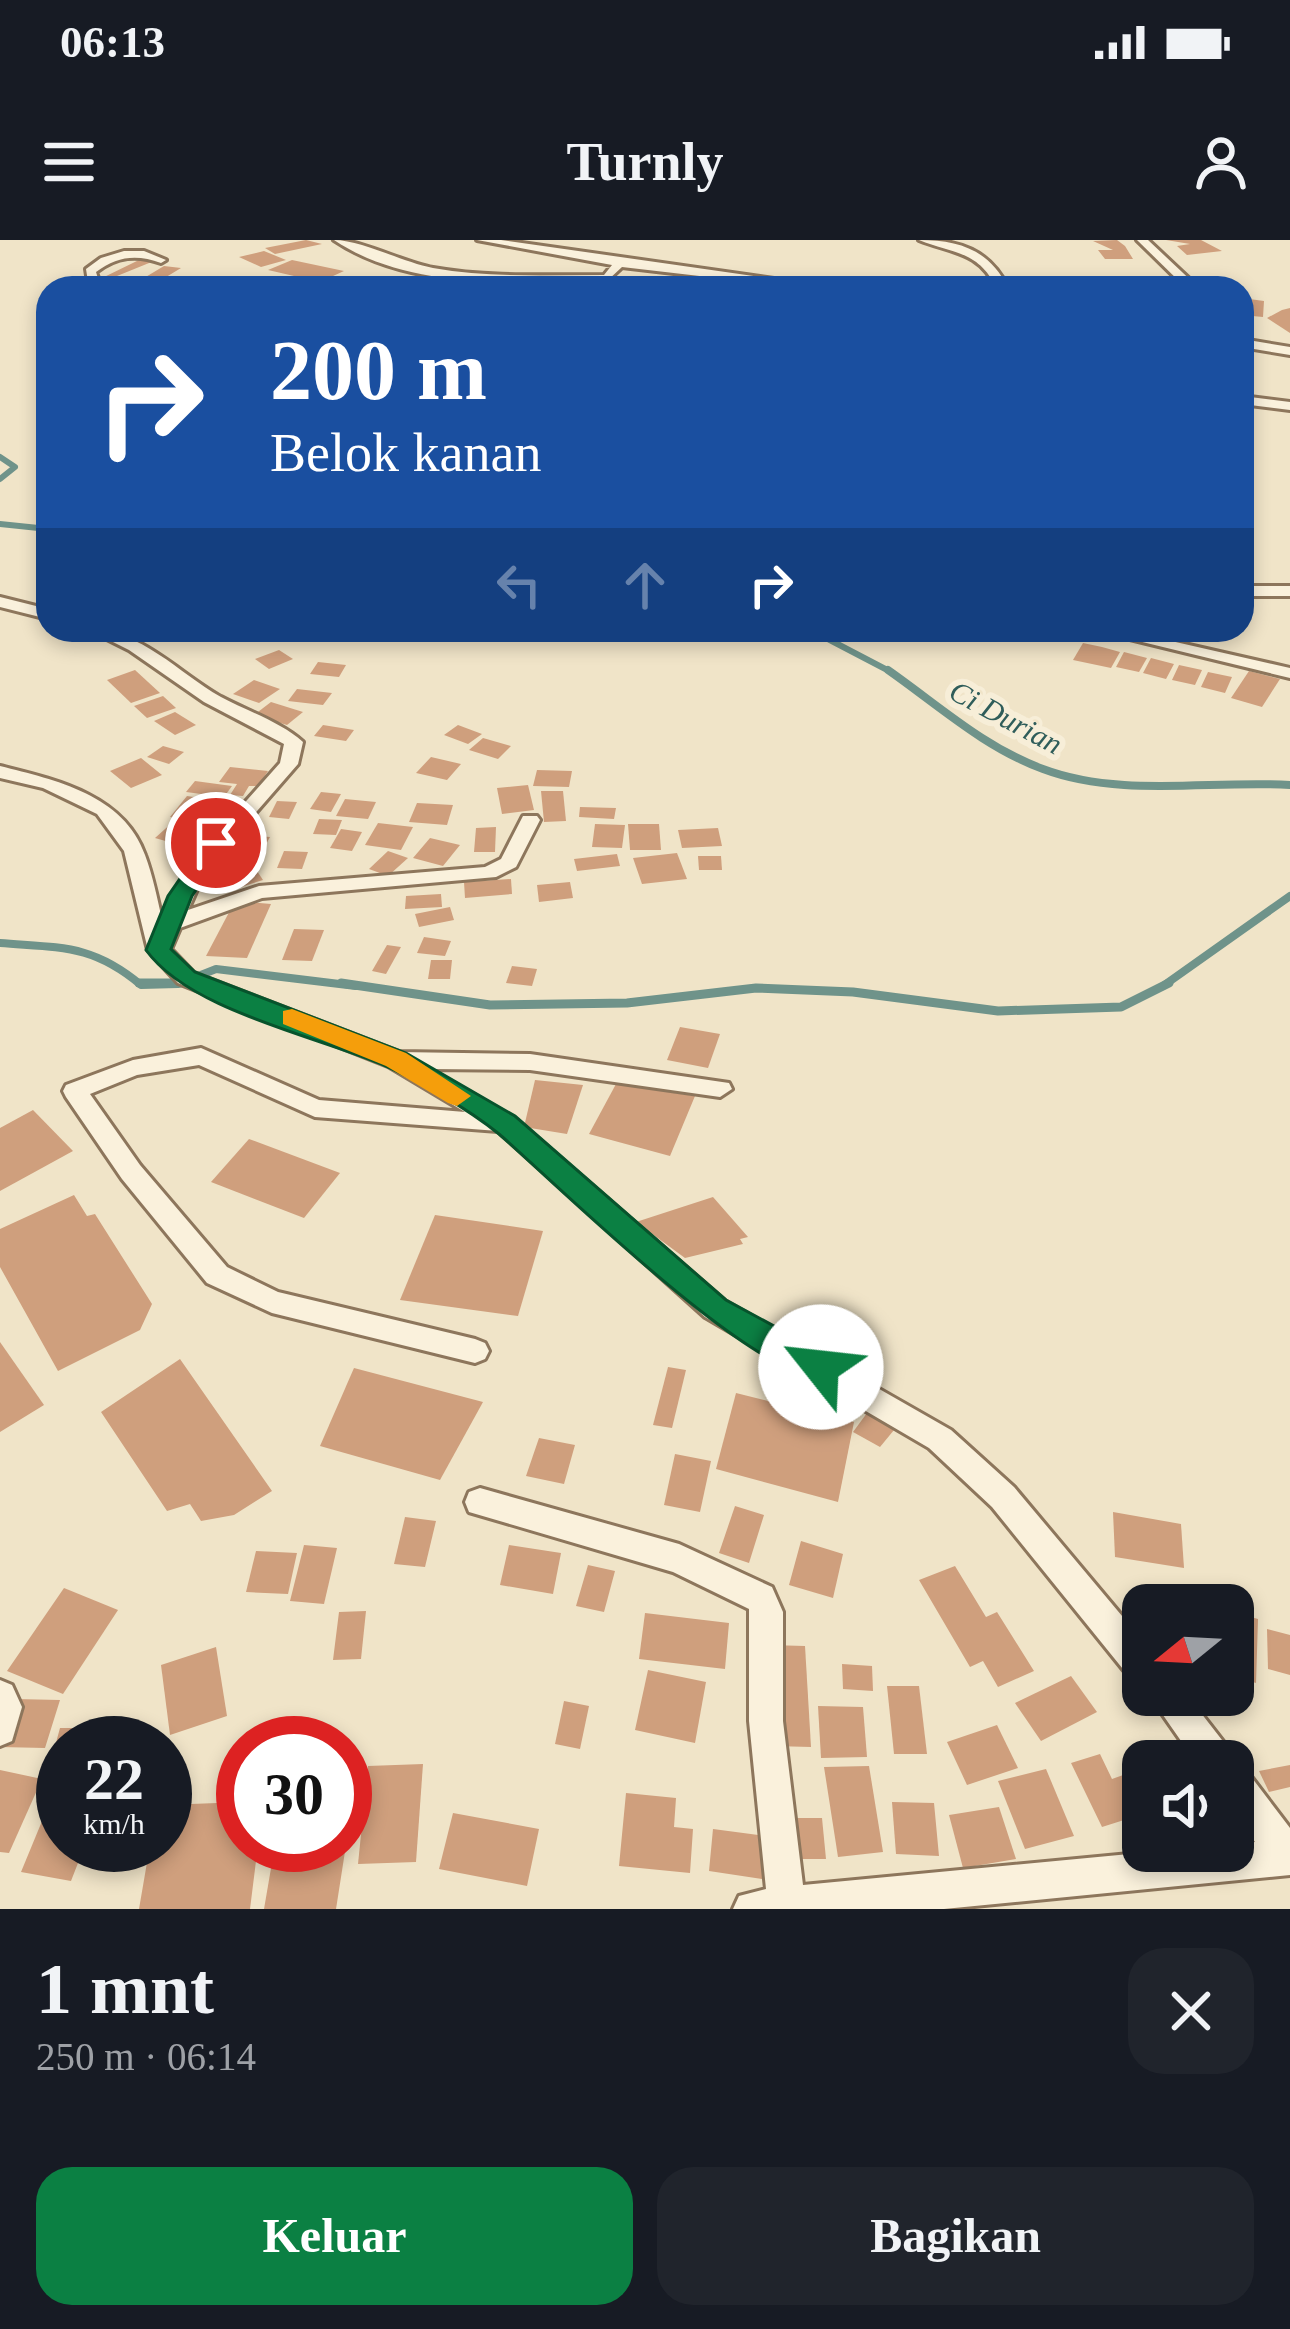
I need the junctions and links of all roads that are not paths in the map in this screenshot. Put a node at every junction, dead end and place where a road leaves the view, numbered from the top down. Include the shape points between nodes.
1 (338, 240) edge
2 (482, 240) edge
3 (924, 240) edge
4 (1142, 240) edge
5 (943, 241) edge
6 (161, 260) dead end
7 (619, 263) junction
8 (714, 275) junction
9 (91, 276) edge
10 (508, 276) edge
11 (609, 276) edge
12 (679, 276) edge
13 (723, 276) edge
14 (995, 276) edge
15 (1180, 276) edge
16 (1254, 345) edge
17 (1290, 352) edge
18 (1254, 402) edge
19 (1290, 406) edge
20 (1254, 591) edge
21 (1290, 591) edge
22 (0, 602) edge
23 (36, 611) edge
24 (126, 642) edge
25 (1154, 642) edge
26 (1290, 673) edge
27 (0, 772) edge
28 (530, 820) dead end
29 (163, 938) junction
30 (396, 1060) junction
31 (720, 1089) dead end
32 (505, 1124) junction
33 (475, 1351) dead end
34 (480, 1502) dead end
35 (1122, 1642) edge
36 (0, 1696) edge
37 (1182, 1716) edge
38 (0, 1729) edge
39 (1200, 1740) edge
40 (1254, 1811) edge
41 (1289, 1857) edge
42 (770, 1908) edge

1 - 10 street via 378,258 458,275
2 - 7 street
3 - 5 street
4 - 15 street
5 - 14 street via 983,258
6 - 9 street via 133,254 98,262
7 - 8 street
7 - 11 street
8 - 12 street
8 - 13 street
16 - 17 street
18 - 19 street
20 - 21 street
22 - 23 street
24 - 29 street via 293,742 289,764 196,869
25 - 26 street
27 - 29 street via 104,809 134,850
28 - 29 street via 509,863 489,873 259,892
29 - 30 street via 186,978
30 - 31 street via 530,1062
30 - 32 street
32 - 33 street via 315,1108 201,1056 133,1068 75,1091 217,1275 272,1302
32 - 35 street via 715,1309 940,1439 1003,1497
34 - 42 street via 679,1559 761,1598
36 - 38 street
37 - 39 street
40 - 41 street
41 - 42 street

